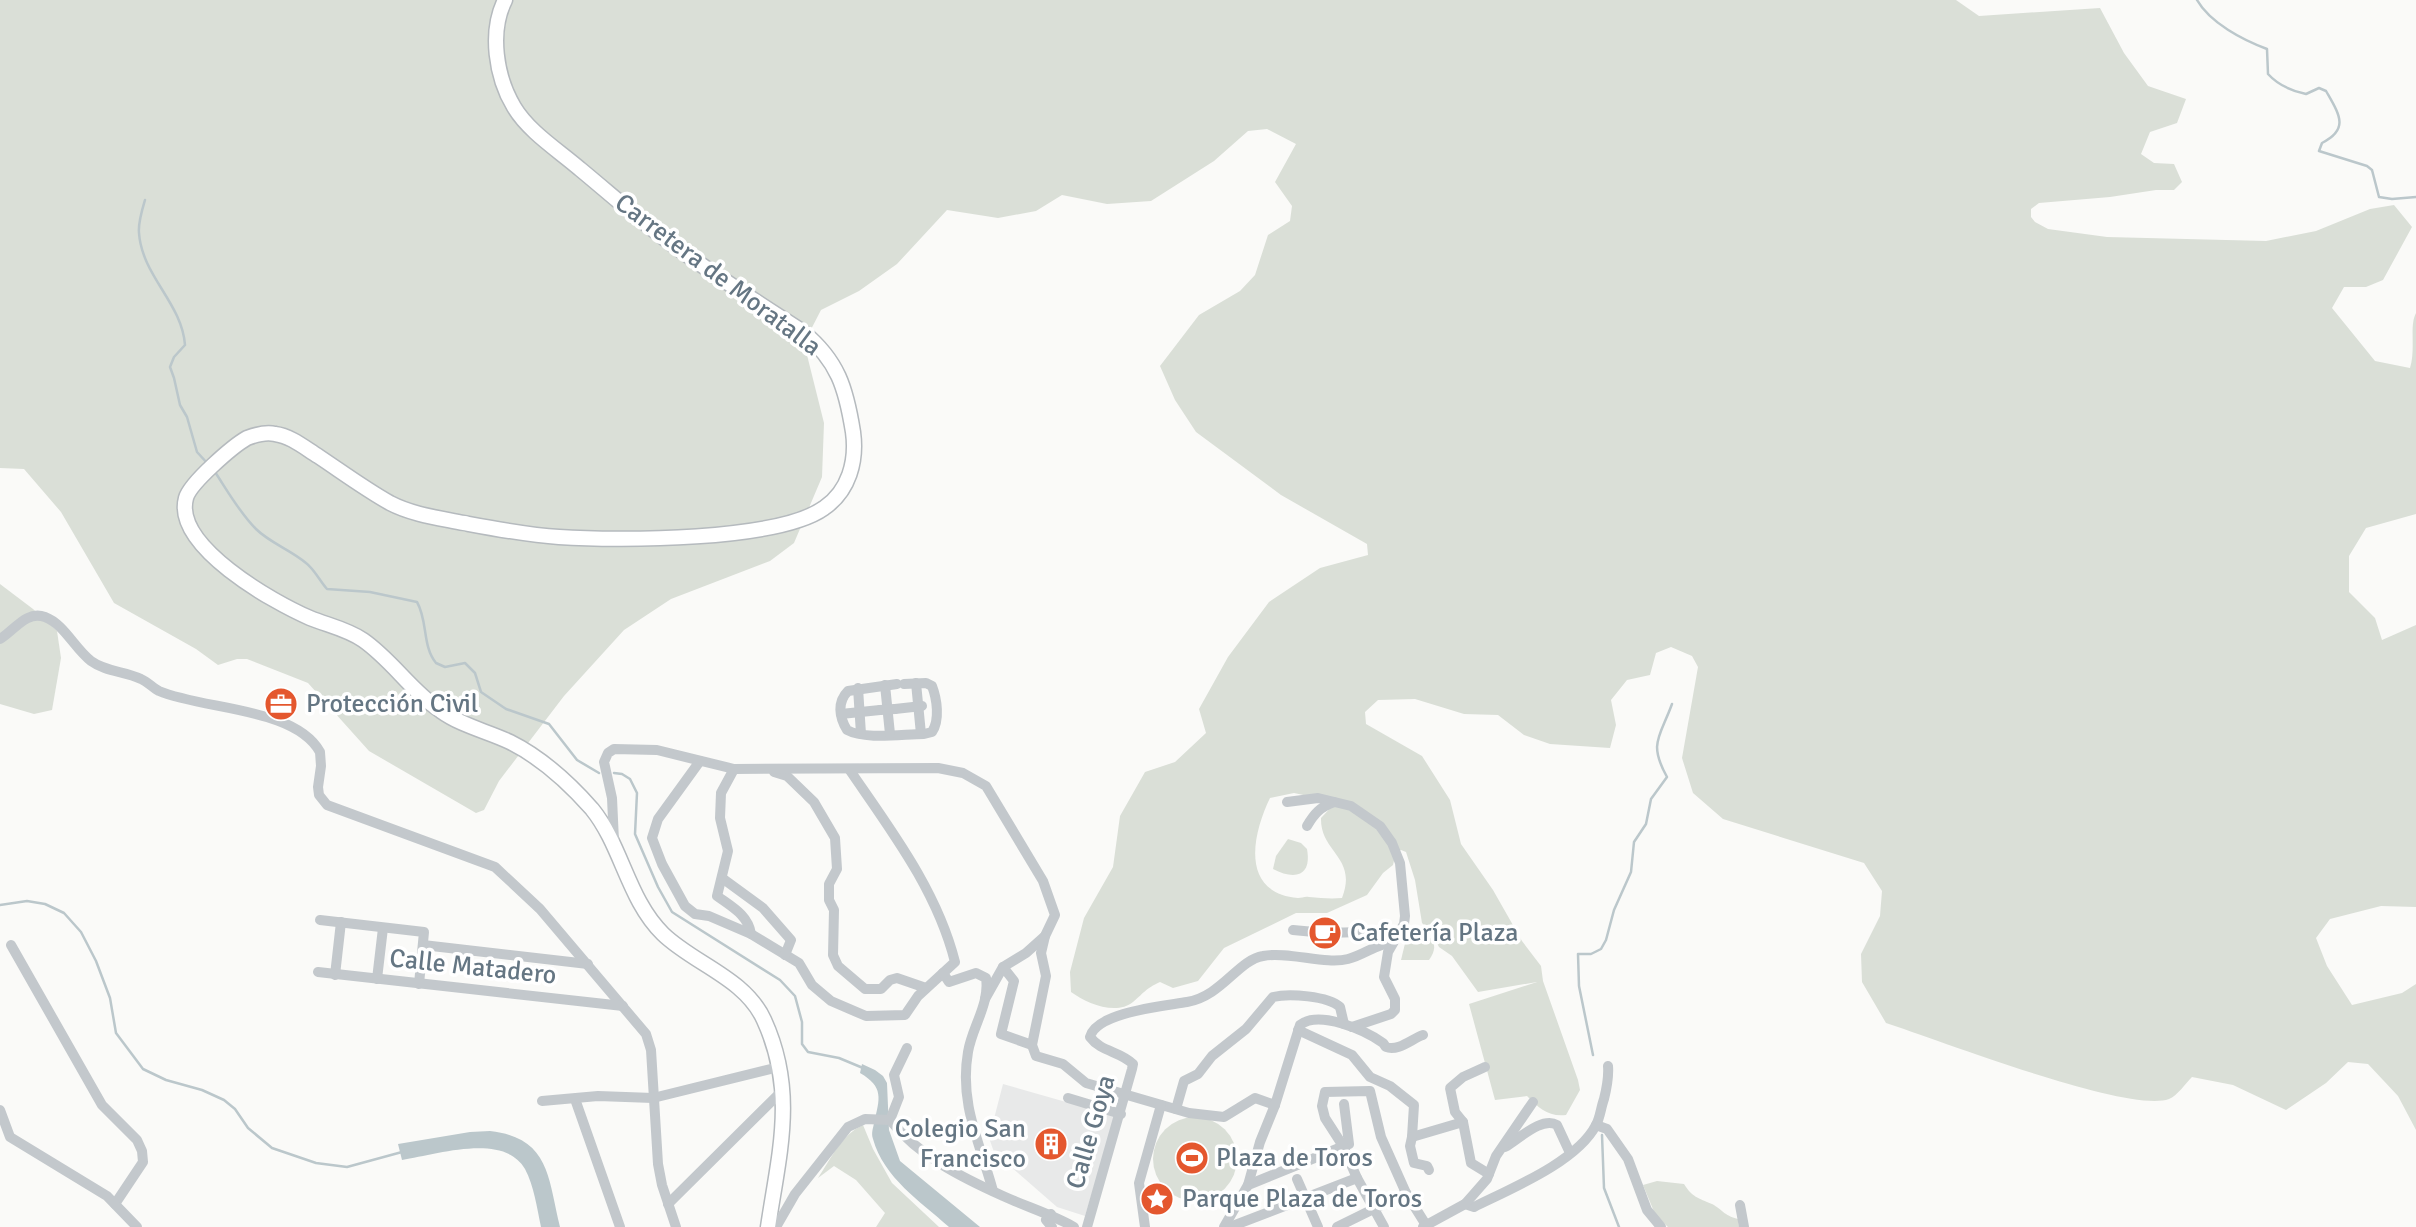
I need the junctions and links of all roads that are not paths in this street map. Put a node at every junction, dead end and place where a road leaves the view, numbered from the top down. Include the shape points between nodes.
1 (505, 0) edge
2 (0, 639) edge
3 (901, 684) junction
4 (858, 688) junction
5 (935, 705) junction
6 (918, 706) junction
7 (859, 712) junction
8 (841, 714) junction
9 (861, 734) junction
10 (890, 734) junction
11 (921, 734) junction
12 (700, 761) junction
13 (734, 769) junction
14 (761, 769) junction
15 (849, 769) junction
16 (1287, 802) dead end
17 (1336, 802) junction
18 (1307, 827) dead end
19 (614, 847) junction
20 (722, 878) junction
21 (320, 920) dead end
22 (341, 922) junction
23 (383, 928) junction
24 (1293, 930) dead end
25 (1400, 931) junction
26 (751, 934) junction
27 (1045, 936) junction
28 (1393, 942) junction
29 (11, 944) dead end
30 (423, 946) junction
31 (785, 955) junction
32 (588, 964) junction
33 (1003, 967) junction
34 (318, 972) dead end
35 (943, 973) junction
36 (335, 975) junction
37 (377, 979) junction
38 (419, 984) junction
39 (926, 988) junction
40 (985, 999) junction
41 (622, 1006) junction
42 (1348, 1025) junction
43 (1298, 1030) junction
44 (1423, 1035) dead end
45 (1032, 1045) junction
46 (907, 1048) dead end
47 (1608, 1066) dead end
48 (779, 1067) junction
49 (1485, 1067) dead end
50 (784, 1089) junction
51 (1126, 1095) junction
52 (653, 1098) junction
53 (1068, 1098) dead end
54 (575, 1099) junction
55 (542, 1101) dead end
56 (1533, 1102) dead end
57 (1345, 1104) dead end
58 (1161, 1105) junction
59 (1275, 1105) junction
60 (1177, 1109) junction
61 (0, 1110) edge
62 (1121, 1114) junction
63 (889, 1120) junction
64 (1463, 1122) junction
65 (1597, 1125) junction
66 (10, 1137) junction
67 (1412, 1137) junction
68 (0, 1145) edge
69 (1343, 1146) junction
70 (1503, 1148) junction
71 (1570, 1153) junction
72 (1429, 1170) dead end
73 (1489, 1174) junction
74 (1357, 1178) junction
75 (1297, 1180) dead end
76 (1248, 1185) junction
77 (993, 1191) junction
78 (1406, 1193) junction
79 (795, 1194) junction
80 (775, 1197) junction
81 (1305, 1198) junction
82 (115, 1204) junction
83 (668, 1204) junction
84 (1465, 1204) junction
85 (1740, 1205) dead end
86 (787, 1209) junction
87 (1375, 1209) junction
88 (1051, 1214) junction
89 (777, 1223) edge
90 (1228, 1224) edge
91 (1431, 1225) edge
92 (137, 1227) edge
93 (620, 1227) edge
94 (676, 1227) edge
95 (1052, 1227) edge
96 (1074, 1227) edge
97 (1087, 1227) edge
98 (1145, 1227) edge
99 (1318, 1227) edge
100 (1337, 1227) edge
101 (1384, 1227) edge
102 (1661, 1227) edge
103 (1744, 1227) edge

1 - 19 main road, Carretera de Moratalla via 497,30 498,59 508,94 525,121 682,252 803,332 832,361 848,407 854,443 854,460 845,485 820,511 768,528 660,537 561,538 401,508 275,434 251,436 192,486 185,502 186,519 198,540 264,594 356,635 452,718 530,754 588,805
2 - 32 street via 26,619 46,617 105,669 177,696 292,727 320,752 317,787 327,805 495,867
3 - 4 street
3 - 5 street via 932,686
3 - 6 street
3 - 10 street
4 - 7 street
4 - 8 street via 843,696
5 - 6 street
5 - 11 street via 936,726
6 - 7 street, bridge
6 - 11 street
7 - 8 street
7 - 9 street
8 - 9 street via 847,730
9 - 10 street
10 - 11 street
12 - 13 street
12 - 19 street via 634,748 608,753 604,762 613,806
12 - 26 street via 657,820 653,844 689,911
13 - 14 street
13 - 20 street via 721,793 720,818 728,851
14 - 15 street
14 - 39 street via 787,776 814,802 835,838 837,869 829,884 829,900 834,910 833,955 838,967 865,989 881,989 897,978
15 - 27 street via 938,768 963,773 986,786 1043,881 1055,915
15 - 35 street via 894,836 948,933 955,962
16 - 17 street via 1318,798
17 - 18 street via 1316,811
17 - 25 street via 1364,814 1392,843 1400,863 1405,916
19 - 48 main road, Carretera de Moratalla via 642,905 663,934 740,988 756,1005
20 - 26 street via 718,896 741,913
20 - 31 street via 763,908 791,940
21 - 22 street
22 - 23 street
22 - 36 street
23 - 30 street via 424,932
23 - 37 street
24 - 25 street
25 - 28 street
26 - 31 street
27 - 33 street
27 - 45 street via 1041,953 1046,976
28 - 42 street via 1384,976 1395,1010
28 - 51 street, Calle Goya via 1348,959 1260,956 1206,996 1129,1012 1100,1024 1091,1031 1094,1043 1133,1064
29 - 82 street via 102,1105 142,1151 143,1162
30 - 32 street
30 - 38 street
31 - 39 street via 799,963 812,985 831,1001 866,1016 905,1015
32 - 41 street
33 - 40 street
33 - 45 street via 1014,981 1001,1034
34 - 36 street, Calle Matadero
35 - 39 street
35 - 40 street via 949,982 983,975
36 - 37 street, Calle Matadero
37 - 38 street, Calle Matadero
38 - 41 street, Calle Matadero
40 - 77 street via 968,1050 965,1087 972,1129
41 - 52 street via 648,1039
42 - 43 street via 1310,1020
42 - 44 street via 1387,1047
42 - 60 street via 1340,1007 1332,1002 1297,995 1273,997 1246,1029 1212,1056 1198,1074 1184,1081
43 - 59 street
43 - 67 street via 1352,1055 1370,1077 1414,1105
45 - 51 street via 1036,1056 1063,1064 1086,1083
46 - 63 street via 894,1075 899,1097
47 - 65 street
48 - 50 main road, Carretera de Moratalla
48 - 52 street
49 - 64 street via 1450,1088 1455,1112
50 - 80 main road, Carretera de Moratalla
50 - 83 street
51 - 58 street
51 - 62 street, Calle Goya
52 - 54 street
52 - 83 street via 658,1164
53 - 62 street
54 - 55 street
54 - 93 street
56 - 70 street
57 - 69 street via 1349,1144
58 - 60 street
58 - 98 street via 1139,1183
59 - 60 street via 1255,1098 1218,1118
59 - 76 street
61 - 66 street
62 - 97 street, Calle Goya
63 - 77 street via 919,1150
63 - 79 street via 859,1120 848,1127
64 - 67 street
64 - 73 street via 1471,1163
65 - 71 street
65 - 102 street via 1607,1129 1628,1159 1647,1210
66 - 68 street
66 - 82 street
67 - 72 street via 1414,1163
69 - 74 street
69 - 76 street
69 - 78 street via 1325,1118 1325,1092 1370,1091 1381,1138
70 - 71 street via 1544,1122 1553,1122
70 - 73 street
71 - 84 street via 1474,1207
73 - 84 street
74 - 81 street
74 - 87 street
75 - 81 street
76 - 90 street
77 - 88 street
78 - 87 street
78 - 91 street
79 - 80 street
79 - 86 street
80 - 86 street via 784,1200
80 - 89 main road, Carretera de Moratalla
81 - 90 street
81 - 99 street
82 - 92 street
83 - 94 street
84 - 91 street
85 - 103 street
86 - 89 street
87 - 100 street
87 - 101 street
88 - 95 street via 1046,1220
88 - 96 street

